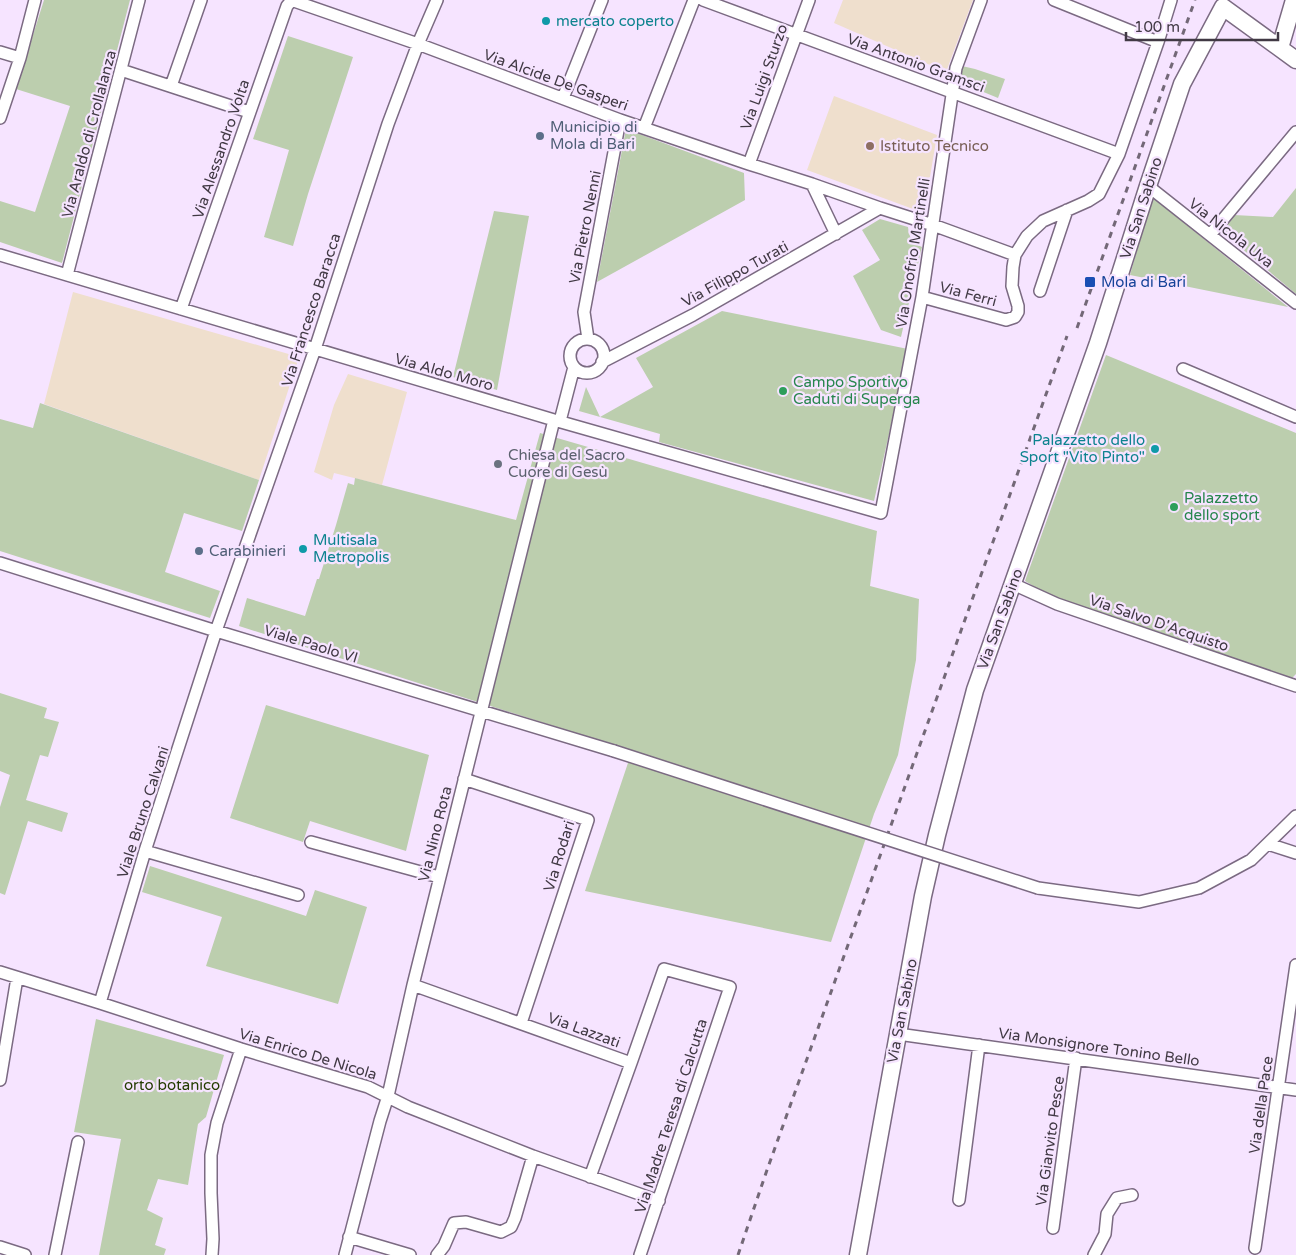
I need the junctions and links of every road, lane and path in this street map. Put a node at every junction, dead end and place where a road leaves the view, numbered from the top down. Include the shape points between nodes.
1 (35, 0) edge
2 (139, 0) edge
3 (201, 0) edge
4 (292, 0) edge
5 (437, 0) edge
6 (602, 0) edge
7 (694, 0) edge
8 (703, 0) edge
9 (808, 0) edge
10 (981, 0) edge
11 (1054, 0) edge
12 (1171, 0) edge
13 (1294, 0) edge
14 (795, 34) junction
15 (1158, 42) junction
16 (418, 44) junction
17 (1280, 48) junction
18 (0, 52) edge
19 (20, 58) junction
20 (1296, 60) edge
21 (121, 70) junction
22 (171, 86) junction
23 (952, 91) junction
24 (563, 98) junction
25 (249, 112) junction
26 (0, 118) edge
27 (620, 120) junction
28 (644, 128) junction
29 (1296, 132) edge
30 (1119, 154) junction
31 (749, 164) junction
32 (812, 184) junction
33 (1148, 186) junction
34 (880, 208) junction
35 (1067, 210) junction
36 (933, 225) junction
37 (836, 234) junction
38 (1210, 235) junction
39 (1015, 255) junction
40 (0, 256) edge
41 (67, 275) junction
42 (1040, 291) dead end
43 (922, 296) junction
44 (1296, 303) edge
45 (180, 310) junction
46 (588, 339) junction
47 (315, 349) junction
48 (602, 362) junction
49 (576, 369) junction
50 (1182, 369) dead end
51 (1296, 417) edge
52 (560, 421) junction
53 (881, 513) joint
54 (0, 563) edge
55 (1013, 584) junction
56 (216, 631) junction
57 (1296, 686) edge
58 (480, 711) junction
59 (464, 779) junction
60 (1296, 816) edge
61 (311, 842) dead end
62 (1268, 844) junction
63 (145, 850) junction
64 (1296, 853) edge
65 (439, 877) junction
66 (298, 895) dead end
67 (1296, 965) edge
68 (0, 972) edge
69 (17, 978) junction
70 (413, 984) junction
71 (1295, 986) edge
72 (100, 1003) junction
73 (520, 1023) junction
74 (898, 1034) junction
75 (980, 1045) junction
76 (241, 1050) junction
77 (1076, 1058) junction
78 (631, 1063) junction
79 (0, 1080) edge
80 (1278, 1087) junction
81 (1296, 1090) edge
82 (388, 1096) junction
83 (78, 1142) dead end
84 (533, 1156) junction
85 (590, 1177) junction
86 (1132, 1195) dead end
87 (958, 1200) dead end
88 (658, 1201) junction
89 (1053, 1228) dead end
90 (349, 1237) junction
91 (0, 1247) edge
92 (1255, 1248) dead end
93 (860, 1254) edge
94 (25, 1255) edge
95 (55, 1255) edge
96 (212, 1255) edge
97 (345, 1255) edge
98 (410, 1255) edge
99 (437, 1255) edge
100 (640, 1255) edge
101 (1094, 1255) edge

1 - 19 street
2 - 21 street, Via Araldo di Crollalanza
3 - 22 street
4 - 16 street, Via Alcide De Gasperi
4 - 25 street, Via Alessandro Volta via 287,6
5 - 16 street, Via Francesco Baracca
6 - 24 street
7 - 28 street
8 - 14 street, Via Antonio Gramsci
9 - 14 street, Via Luigi Sturzo
10 - 23 street, Via Onofrio Martinelli via 956,68
11 - 15 street
12 - 15 street
13 - 17 street
14 - 23 street, Via Antonio Gramsci
14 - 31 street, Via Luigi Sturzo
15 - 30 street
16 - 24 street, Via Alcide De Gasperi
16 - 47 street, Via Francesco Baracca via 388,124
17 - 20 street
17 - 33 street, Via San Sabino via 1223,6 1182,84
18 - 19 street
19 - 26 street
21 - 22 street
21 - 41 street, Via Araldo di Crollalanza
22 - 25 street
23 - 30 street, Via Antonio Gramsci
23 - 36 street, Via Onofrio Martinelli
24 - 27 street, Via Alcide De Gasperi
25 - 45 street, Via Alessandro Volta
27 - 28 street, Via Alcide De Gasperi
27 - 46 street, Via Pietro Nenni via 584,312
28 - 31 street, Via Alcide De Gasperi
29 - 38 street
30 - 35 street via 1099,194
31 - 32 street, Via Alcide De Gasperi
32 - 34 street, Via Alcide De Gasperi
32 - 37 street
33 - 38 street, Via Nicola Uva
33 - 55 street, Via San Sabino via 1098,343
34 - 36 street, Via Alcide De Gasperi
34 - 37 street, Via Filippo Turati
35 - 39 street via 1042,221
35 - 42 street
36 - 39 street, Via Alcide De Gasperi
36 - 43 street, Via Onofrio Martinelli
37 - 48 street, Via Filippo Turati
38 - 44 street, Via Nicola Uva
39 - 43 street, Via Ferri via 1012,286 1018,306 1015,317 1006,320
40 - 41 street, Via Aldo Moro
41 - 45 street, Via Aldo Moro
43 - 53 street, Via Onofrio Martinelli
45 - 47 street, Via Aldo Moro
46 - 48 street via 600,346
46 - 49 street via 572,347 570,357
47 - 52 street, Via Aldo Moro
47 - 56 street, Via Francesco Baracca
48 - 49 street via 589,373
49 - 52 street, Via Nino Rota
50 - 51 street
52 - 53 street, Via Aldo Moro
52 - 58 street, Via Nino Rota
54 - 56 street, Viale Paolo VI
55 - 57 street, Via Salvo D'Acquisto via 1057,604
55 - 74 street, Via San Sabino via 975,690 939,826
56 - 58 street, Viale Paolo VI
56 - 63 street, Viale Bruno Calvani
58 - 59 street, Via Nino Rota
58 - 62 street, Viale Paolo VI, bridge via 1038,888 1139,902 1199,888 1252,860
59 - 65 street, Via Nino Rota
59 - 73 street, Via Rodari via 588,820
60 - 62 street, Viale Paolo VI
61 - 65 street
62 - 64 street
63 - 66 street
63 - 72 street, Viale Bruno Calvani
65 - 70 street, Via Nino Rota
67 - 71 street, Via della Pace
68 - 69 street, Via Enrico De Nicola
69 - 72 street, Via Enrico De Nicola
69 - 79 street
70 - 73 street, Via Lazzati
70 - 82 street, Via Nino Rota
71 - 80 street, Via della Pace
72 - 76 street, Via Enrico De Nicola
73 - 78 street, Via Lazzati
74 - 75 street, Via Monsignore Tonino Bello
74 - 93 street, Via San Sabino
75 - 77 street, Via Monsignore Tonino Bello
75 - 87 street
76 - 82 street, Via Enrico De Nicola via 368,1087
76 - 96 street via 217,1123 211,1154
77 - 80 street, Via Monsignore Tonino Bello
77 - 89 street, Via Gianvito Pesce
78 - 85 street, Via Lazzati
78 - 88 street, Via Madre Teresa di Calcutta via 664,970 730,987
80 - 81 street, Via Monsignore Tonino Bello
80 - 92 street, Via della Pace
82 - 84 street, Via Enrico De Nicola via 408,1107
82 - 90 street, Via Nino Rota
83 - 95 street
84 - 85 street, Via Enrico De Nicola
84 - 99 street via 511,1227 501,1232 466,1222 454,1223
85 - 88 street, Via Enrico De Nicola
86 - 101 street via 1117,1198 1107,1214 1104,1234
88 - 100 street, Via Madre Teresa di Calcutta
90 - 97 street, Via Nino Rota
90 - 98 street
91 - 94 street

